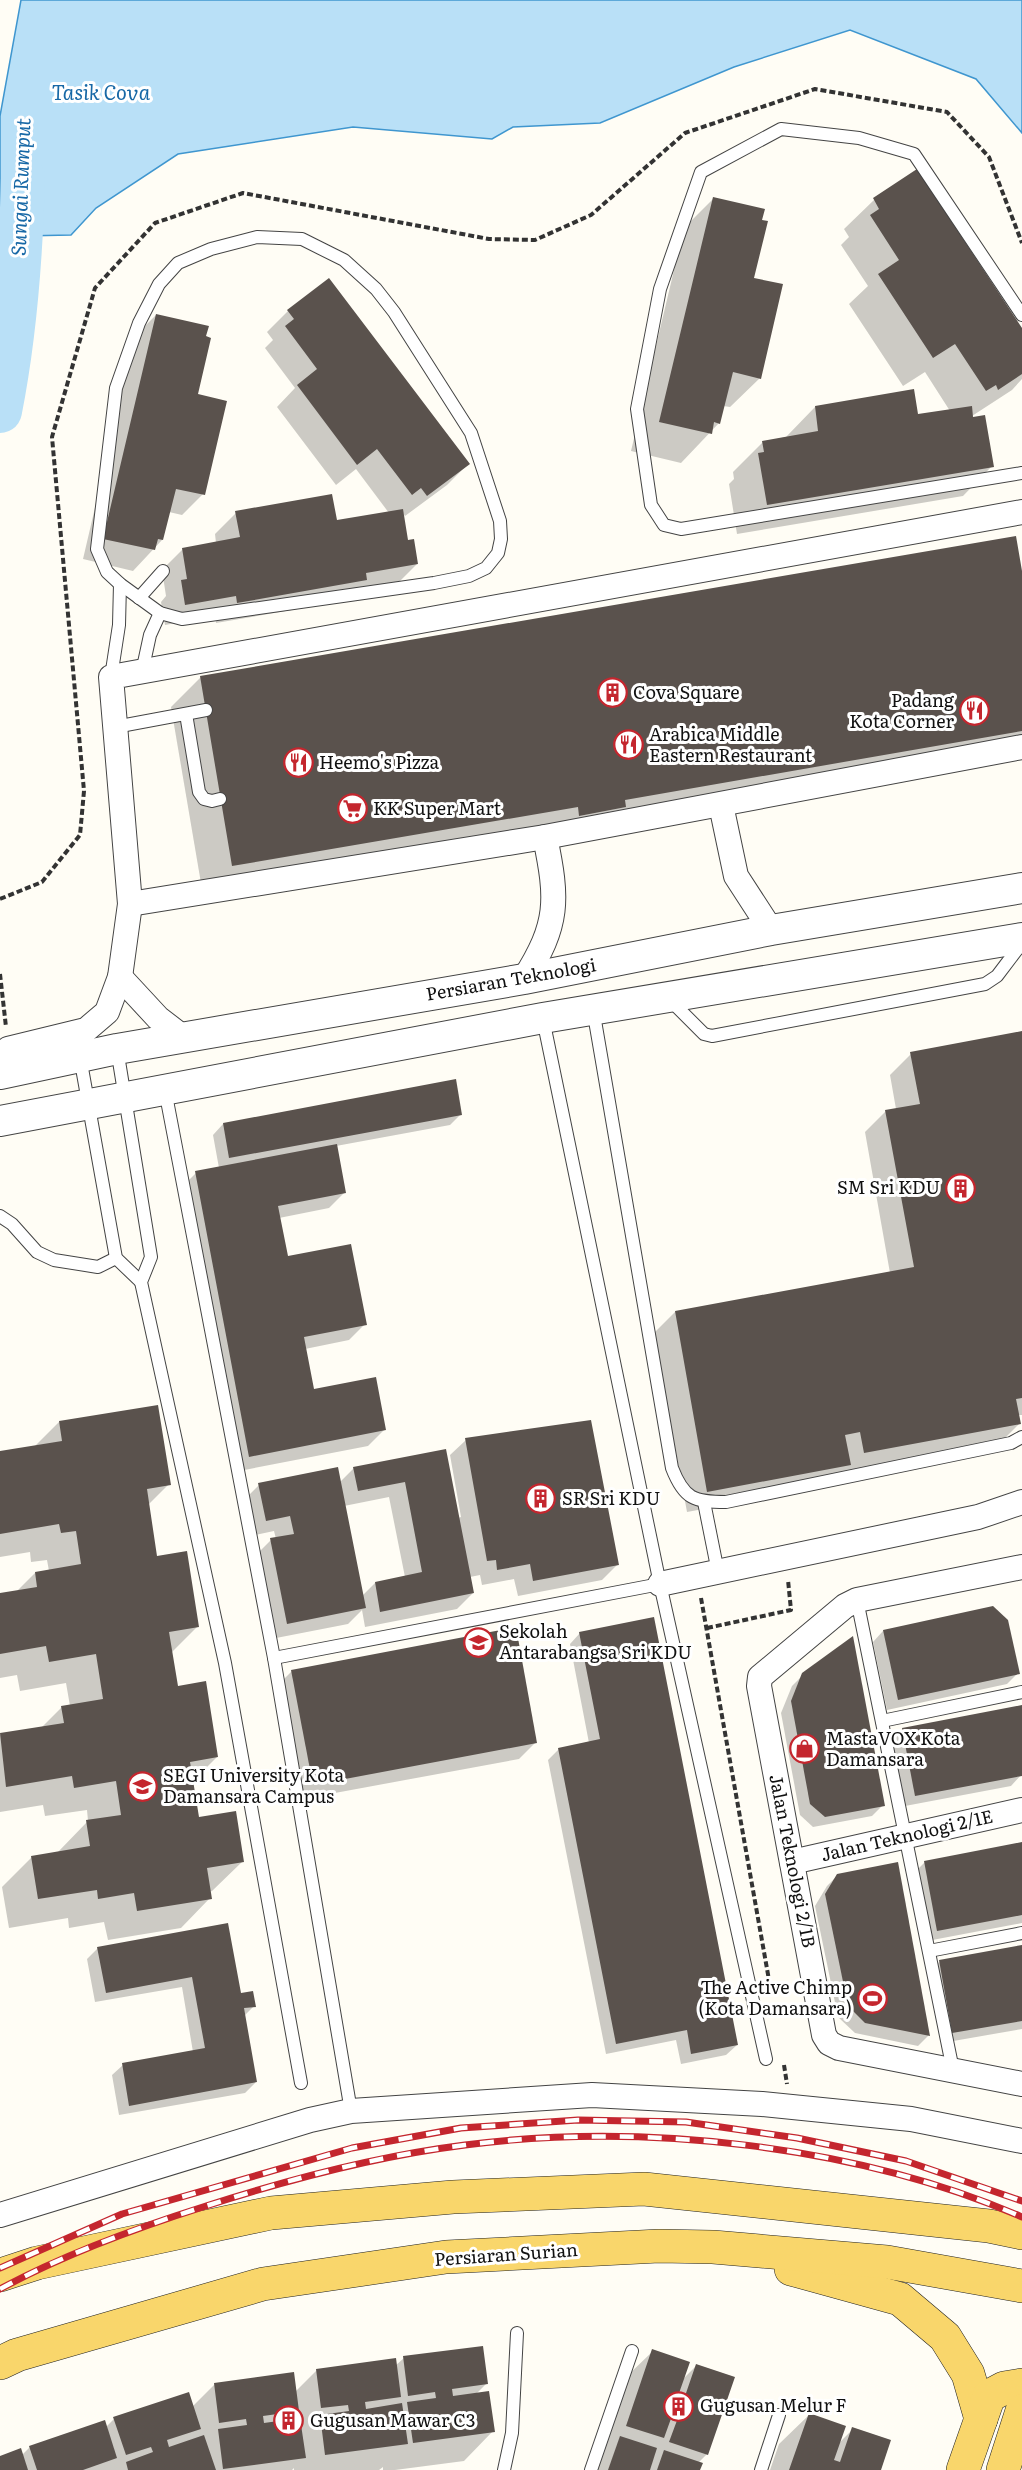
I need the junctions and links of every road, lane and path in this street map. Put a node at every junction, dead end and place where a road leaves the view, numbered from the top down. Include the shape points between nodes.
1 (1022, 243) edge
2 (1022, 315) edge
3 (1022, 473) edge
4 (1022, 512) edge
5 (163, 571) dead end
6 (120, 584) junction
7 (139, 598) junction
8 (160, 613) junction
9 (142, 672) junction
10 (111, 677) junction
11 (206, 710) dead end
12 (186, 714) junction
13 (115, 727) junction
14 (1022, 747) edge
15 (220, 799) dead end
16 (721, 805) junction
17 (546, 837) junction
18 (1022, 888) edge
19 (0, 899) edge
20 (130, 904) junction
21 (771, 930) junction
22 (1022, 938) edge
23 (1022, 943) edge
24 (0, 974) edge
25 (120, 977) junction
26 (524, 979) junction
27 (667, 997) junction
28 (593, 1009) junction
29 (543, 1018) junction
30 (184, 1038) junction
31 (117, 1049) junction
32 (80, 1057) junction
33 (3, 1061) edge
34 (165, 1089) junction
35 (125, 1096) junction
36 (88, 1104) junction
37 (0, 1120) edge
38 (0, 1216) edge
39 (116, 1258) junction
40 (141, 1282) junction
41 (1022, 1437) edge
42 (704, 1502) junction
43 (1022, 1502) edge
44 (1022, 1567) edge
45 (788, 1572) dead end
46 (707, 1574) junction
47 (660, 1584) junction
48 (857, 1600) junction
49 (706, 1628) junction
50 (273, 1658) junction
51 (1022, 1692) edge
52 (882, 1721) junction
53 (1022, 1810) edge
54 (906, 1837) junction
55 (792, 1862) junction
56 (1022, 1933) edge
57 (929, 1951) junction
58 (770, 1984) dead end
59 (766, 2059) dead end
60 (784, 2064) dead end
61 (953, 2070) junction
62 (301, 2083) dead end
63 (1022, 2084) edge
64 (787, 2088) dead end
65 (351, 2111) junction
66 (1022, 2141) edge
67 (0, 2216) edge
68 (988, 2226) junction
69 (1022, 2233) edge
70 (713, 2247) junction
71 (1022, 2258) edge
72 (0, 2275) edge
73 (1022, 2286) edge
74 (517, 2333) dead end
75 (632, 2350) dead end
76 (0, 2363) edge
77 (1022, 2385) edge
78 (1022, 2411) edge
79 (779, 2415) dead end
80 (981, 2419) junction
81 (504, 2470) edge
82 (591, 2470) edge
83 (761, 2470) edge
84 (963, 2470) edge
85 (1002, 2470) edge

1 - 19 path via 989,157 947,112 815,89 685,133 591,215 535,240 489,239 243,193 155,224 95,288 52,436 84,791 80,835 42,882
2 - 3 lane via 914,154 859,138 782,129 701,172 660,290 637,409 651,505 664,525 681,529
4 - 9 street
5 - 7 lane
6 - 7 lane
6 - 8 lane via 107,572 97,549 116,388 139,323 159,284 178,263 257,237 302,239 344,260 394,312 471,433 500,521 498,553 486,568 469,576 434,583 182,619
6 - 10 lane via 119,626
7 - 8 lane
8 - 9 lane via 150,635
9 - 10 street
10 - 13 street
11 - 12 lane
12 - 13 lane
12 - 15 lane via 199,792 212,801
13 - 20 street
14 - 16 street
16 - 17 street
16 - 21 street via 736,876
17 - 20 street
17 - 26 street via 554,908 548,936
18 - 21 street, Persiaran Teknologi
20 - 25 street
21 - 26 street, Persiaran Teknologi
22 - 27 street
23 - 27 lane via 997,976 985,984 712,1036 704,1034
24 - 33 path
25 - 30 street via 158,1018
25 - 33 street via 107,1012 86,1030
26 - 30 street, Persiaran Teknologi
27 - 28 street
28 - 29 street
28 - 42 lane via 672,1468 692,1499
29 - 34 street
29 - 47 lane
30 - 31 street, Persiaran Teknologi
31 - 32 street, Persiaran Teknologi
31 - 35 lane
32 - 33 street, Persiaran Teknologi
32 - 36 lane
34 - 35 street
34 - 50 lane
35 - 36 street
35 - 40 lane via 151,1257
36 - 37 street
36 - 39 lane
38 - 39 lane via 37,1252 54,1260 98,1267
39 - 40 lane
40 - 62 lane via 225,1663
41 - 42 lane via 1011,1443 726,1502
42 - 46 lane
43 - 46 street via 978,1517
44 - 48 street
45 - 49 path via 790,1610
46 - 47 street
46 - 49 path
47 - 50 lane
47 - 59 lane
48 - 52 lane
48 - 55 street, Jalan Teknologi 2/1B via 760,1677
49 - 58 path
50 - 65 lane
51 - 52 lane
52 - 54 lane
53 - 54 street, Jalan Teknologi 2/1E
54 - 55 street, Jalan Teknologi 2/1E
54 - 57 lane
55 - 61 street, Jalan Teknologi 2/1B via 824,2035 830,2043
56 - 57 lane
57 - 61 lane
60 - 64 path
61 - 63 street
65 - 66 street via 616,2096 762,2104 911,2119
65 - 67 street via 310,2120
68 - 69 main road
68 - 71 main road
68 - 72 main road via 644,2189 465,2197 271,2213 37,2263
70 - 73 main road, Persiaran Surian via 887,2262
70 - 76 main road, Persiaran Surian via 659,2246 446,2257 263,2284
70 - 80 main road via 900,2299 945,2337 968,2374
74 - 81 lane via 512,2433
75 - 82 lane
77 - 80 main road via 988,2396
78 - 85 main road
79 - 83 lane
80 - 84 main road

